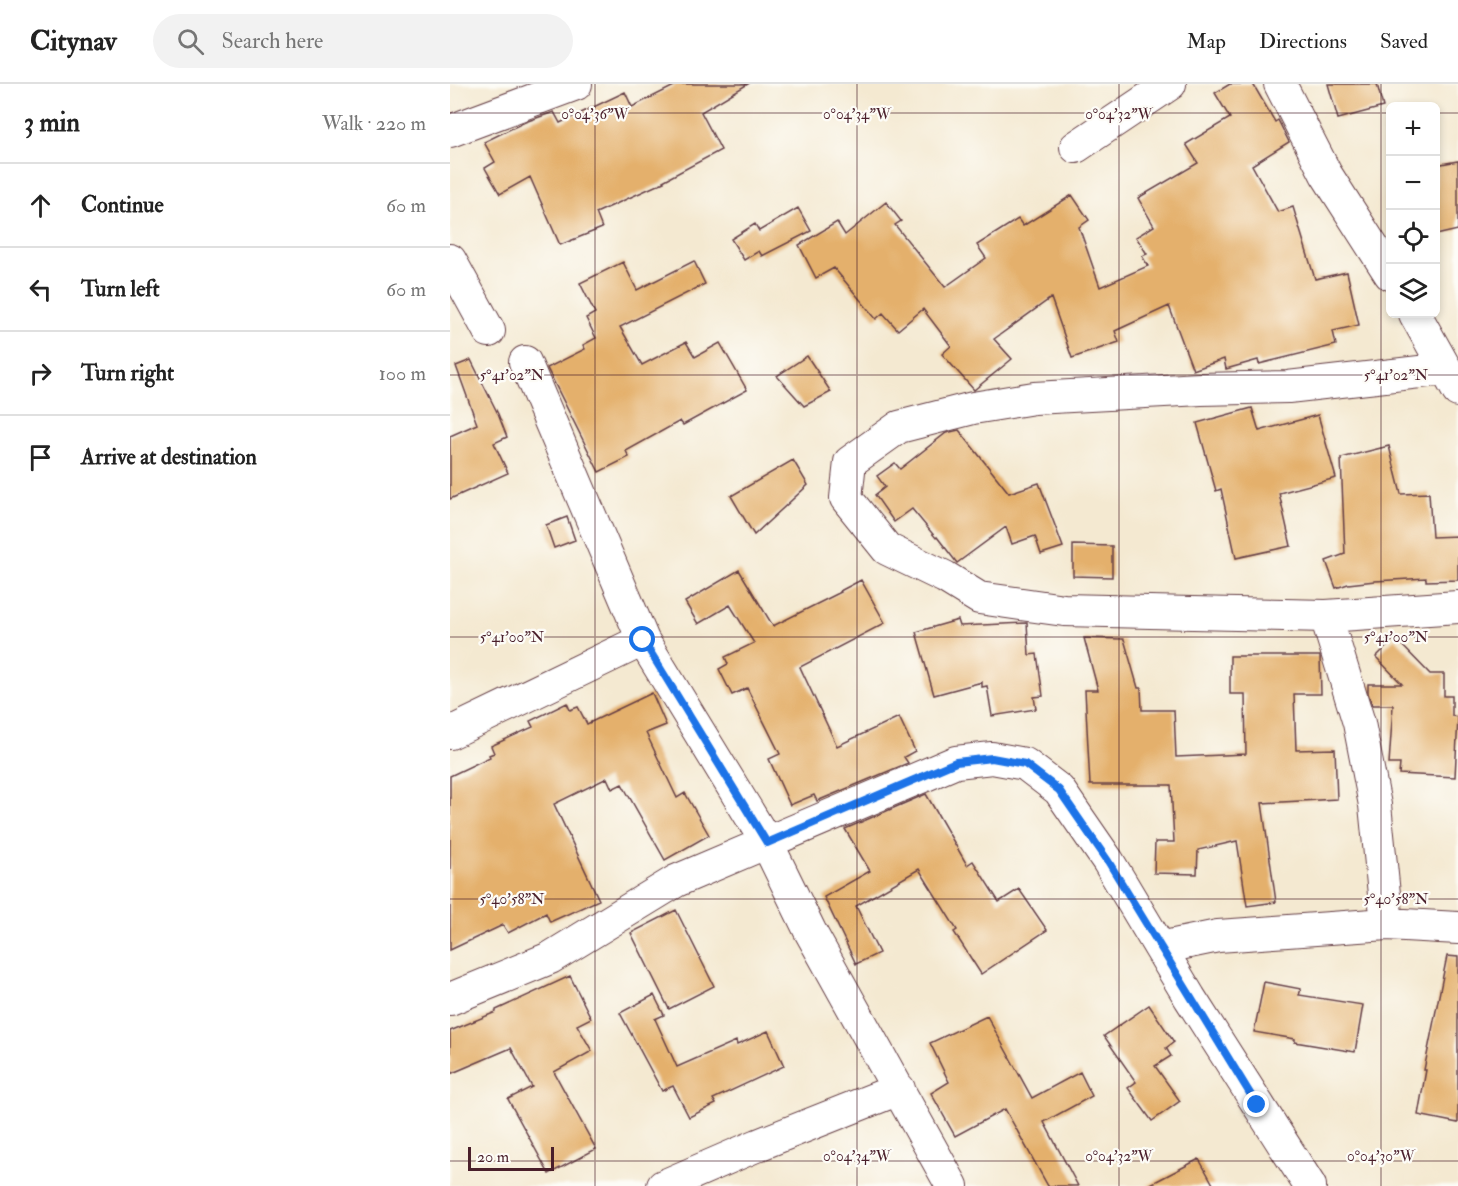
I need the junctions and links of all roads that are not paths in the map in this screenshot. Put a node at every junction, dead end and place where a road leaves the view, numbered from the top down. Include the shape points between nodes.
1 (576, 84) edge
2 (1170, 84) edge
3 (1280, 84) edge
4 (450, 131) edge
5 (1076, 147) dead end
6 (450, 260) edge
7 (1386, 268) edge
8 (1417, 318) edge
9 (489, 331) dead end
10 (525, 362) dead end
11 (1452, 380) edge
12 (1458, 608) edge
13 (1326, 616) junction
14 (643, 640) junction
15 (450, 733) edge
16 (767, 843) junction
17 (1387, 924) junction
18 (1458, 928) edge
19 (1160, 948) junction
20 (450, 999) edge
21 (899, 1089) junction
22 (663, 1186) edge
23 (952, 1186) edge
24 (1310, 1186) edge

1 - 4 street
2 - 5 street
3 - 7 street via 1326,174
6 - 9 street
8 - 11 street
10 - 14 street
11 - 13 street via 1034,398 899,427 850,462 846,498 886,549 979,598 1064,610
12 - 13 street
13 - 17 street via 1361,735 1375,805
14 - 15 street
14 - 16 street
16 - 19 street via 956,762 992,758 1025,764 1059,790 1108,861
16 - 20 street via 676,881 550,958
16 - 21 street via 810,931
17 - 18 street
17 - 19 street via 1218,936
19 - 24 street
21 - 22 street
21 - 23 street

